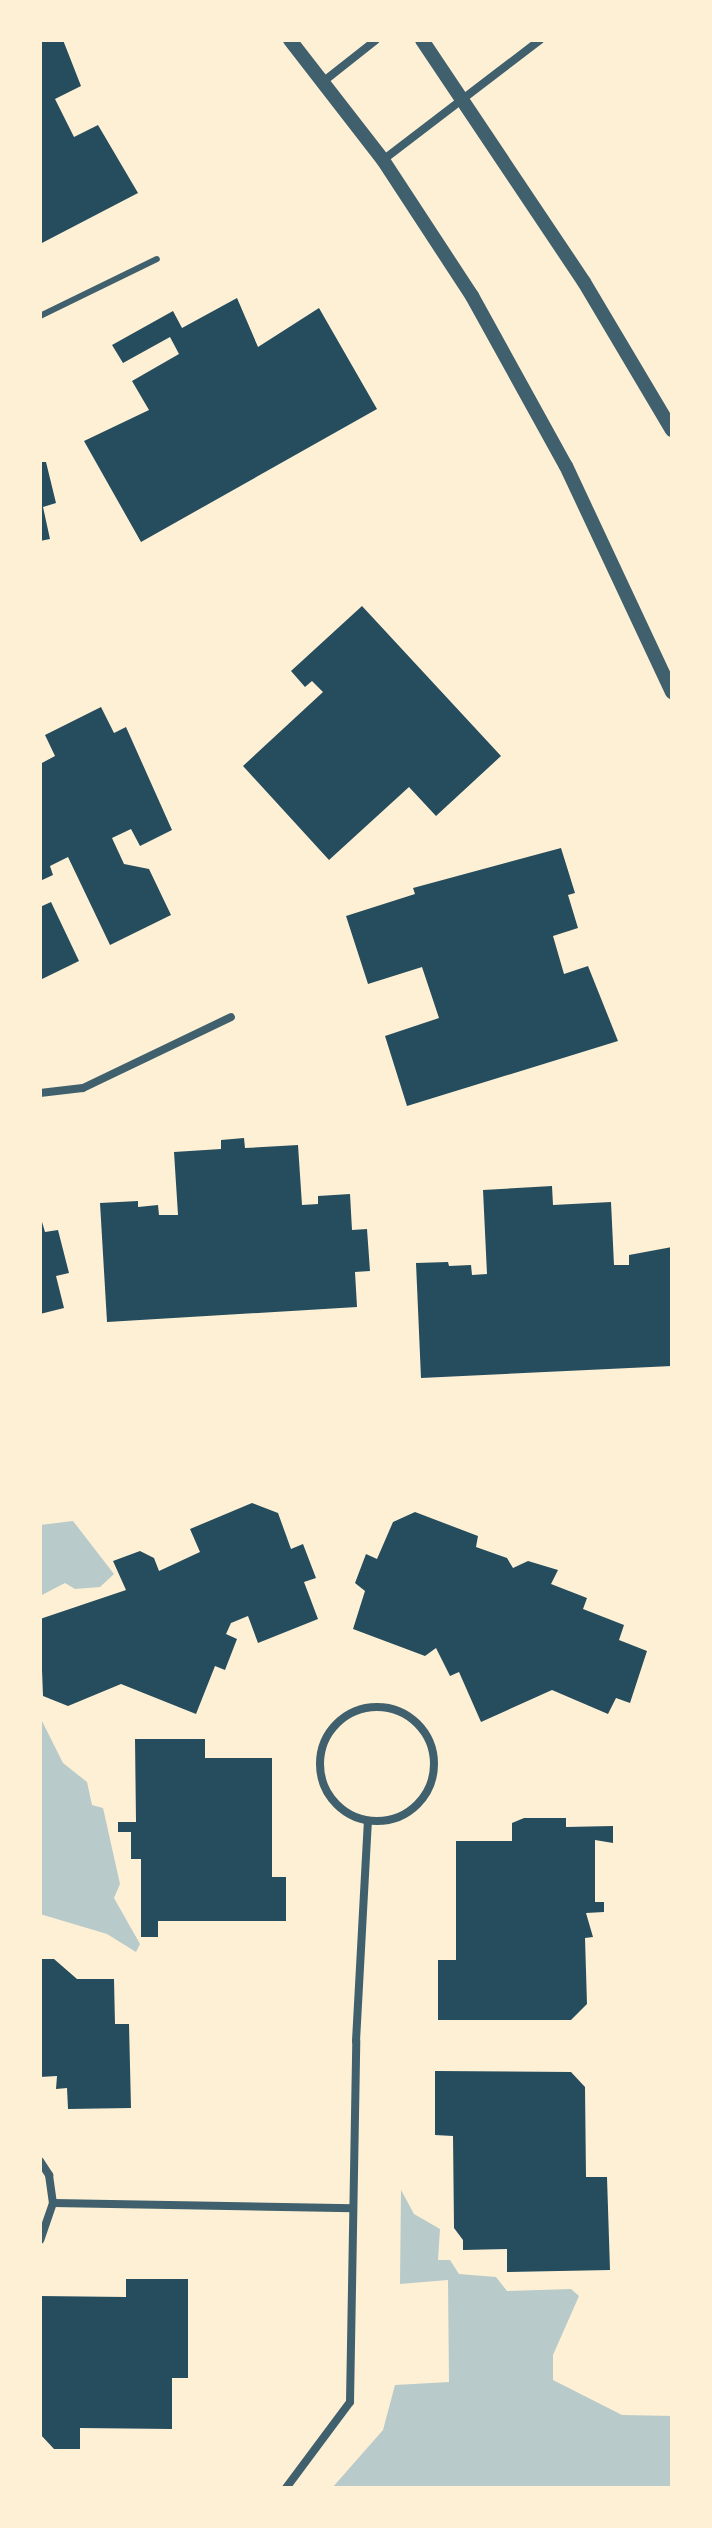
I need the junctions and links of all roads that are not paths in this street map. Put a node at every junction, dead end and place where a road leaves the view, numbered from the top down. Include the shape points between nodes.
1 (290, 40) edge
2 (376, 40) edge
3 (422, 40) edge
4 (540, 40) edge
5 (324, 81) junction
6 (465, 97) junction
7 (383, 160) junction
8 (157, 259) dead end
9 (40, 316) edge
10 (672, 430) edge
11 (672, 692) edge
12 (231, 1017) dead end
13 (40, 1093) edge
14 (368, 1822) junction
15 (40, 2161) edge
16 (53, 2203) junction
17 (353, 2208) junction
18 (40, 2240) edge
19 (286, 2488) edge

1 - 5 street
2 - 5 street
3 - 6 street
4 - 6 street
5 - 7 street
6 - 7 street
6 - 10 street via 655,394
7 - 11 street via 472,296 566,466
8 - 9 lane
12 - 13 street via 83,1088
14 - 14 street via 411,1811 434,1773 424,1730 407,1714 386,1706 363,1707 343,1717 327,1734 319,1755 330,1798
14 - 17 street
15 - 16 street via 49,2175
16 - 17 street
16 - 18 street
17 - 19 street via 350,2402

